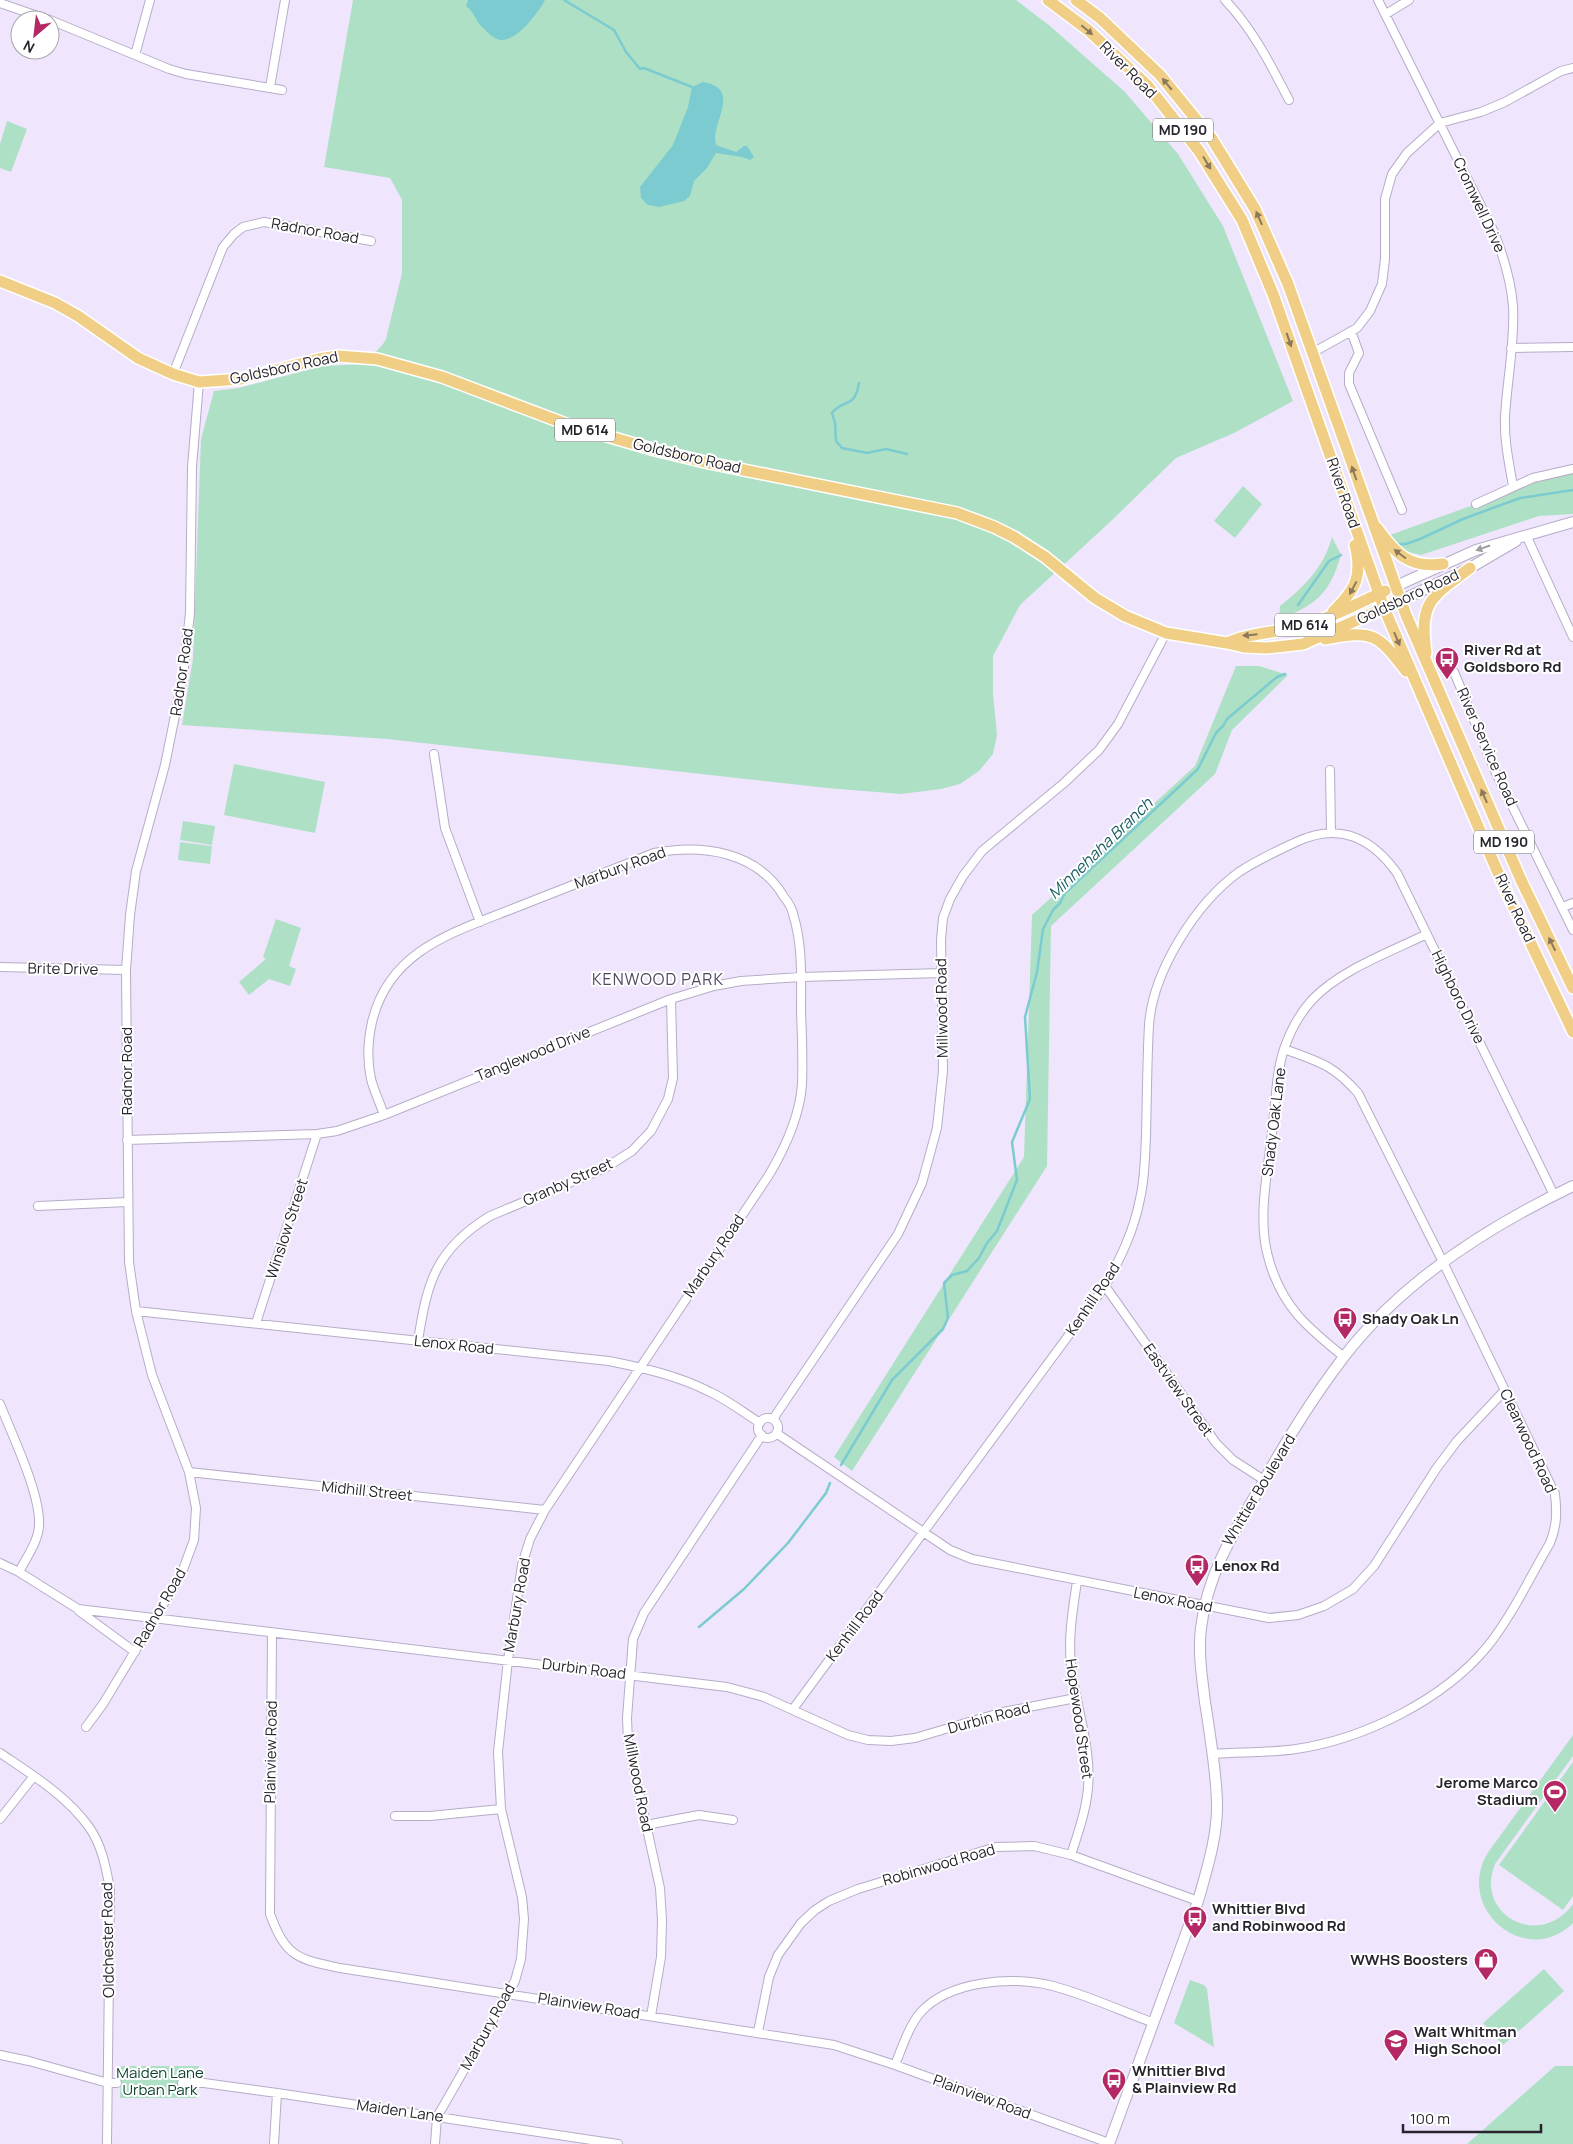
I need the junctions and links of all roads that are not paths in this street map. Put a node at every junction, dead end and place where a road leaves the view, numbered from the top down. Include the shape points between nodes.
1 (150, 0) edge
2 (285, 0) edge
3 (1048, 0) edge
4 (1076, 0) edge
5 (1225, 0) edge
6 (1378, 0) edge
7 (1409, 0) edge
8 (0, 3) edge
9 (20, 10) edge
10 (1386, 14) junction
11 (60, 24) edge
12 (135, 55) junction
13 (1573, 68) edge
14 (270, 87) junction
15 (282, 90) dead end
16 (1289, 100) dead end
17 (1440, 123) junction
18 (372, 241) dead end
19 (0, 281) edge
20 (1351, 331) junction
21 (1573, 347) edge
22 (1511, 348) junction
23 (1312, 353) junction
24 (173, 374) junction
25 (200, 382) junction
26 (1573, 469) edge
27 (1513, 486) junction
28 (1476, 504) dead end
29 (1348, 506) junction
30 (1402, 510) dead end
31 (1370, 519) junction
32 (1573, 522) edge
33 (1526, 535) junction
34 (1443, 564) junction
35 (1470, 568) junction
36 (1394, 587) junction
37 (1379, 594) junction
38 (1400, 601) junction
39 (1384, 608) junction
40 (1326, 619) junction
41 (1166, 634) junction
42 (1573, 637) edge
43 (1227, 642) junction
44 (1303, 644) junction
45 (1429, 668) junction
46 (1454, 672) dead end
47 (1428, 712) junction
48 (434, 754) dead end
49 (1330, 770) dead end
50 (1331, 832) junction
51 (1573, 903) edge
52 (1563, 907) junction
53 (480, 922) junction
54 (1573, 930) edge
55 (1427, 934) junction
56 (0, 968) edge
57 (126, 970) junction
58 (941, 973) junction
59 (801, 977) junction
60 (1573, 988) edge
61 (671, 999) junction
62 (1573, 1032) edge
63 (1284, 1049) junction
64 (384, 1115) junction
65 (317, 1134) junction
66 (127, 1140) junction
67 (1573, 1186) edge
68 (1554, 1195) junction
69 (128, 1202) junction
70 (38, 1206) dead end
71 (1444, 1262) junction
72 (1104, 1286) junction
73 (136, 1311) junction
74 (256, 1324) junction
75 (418, 1341) junction
76 (1344, 1357) junction
77 (639, 1367) junction
78 (1505, 1390) junction
79 (0, 1404) edge
80 (773, 1419) junction
81 (760, 1423) junction
82 (776, 1433) junction
83 (762, 1436) junction
84 (189, 1472) junction
85 (1264, 1480) junction
86 (545, 1510) junction
87 (924, 1533) junction
88 (0, 1563) edge
89 (19, 1572) junction
90 (1077, 1581) junction
91 (1204, 1606) junction
92 (78, 1609) junction
93 (155, 1618) junction
94 (272, 1632) junction
95 (135, 1652) junction
96 (508, 1660) junction
97 (629, 1674) junction
98 (1076, 1698) junction
99 (793, 1709) junction
100 (86, 1728) dead end
101 (0, 1753) edge
102 (1213, 1754) junction
103 (34, 1776) junction
104 (501, 1809) junction
105 (395, 1816) dead end
106 (0, 1819) edge
107 (733, 1820) dead end
108 (646, 1826) junction
109 (1071, 1854) junction
110 (1198, 1901) junction
111 (508, 1994) junction
112 (651, 2016) junction
113 (1154, 2023) junction
114 (758, 2032) junction
115 (0, 2055) edge
116 (895, 2065) junction
117 (108, 2083) junction
118 (117, 2083) dead end
119 (182, 2083) dead end
120 (278, 2094) junction
121 (438, 2117) junction
122 (568, 2140) edge
123 (107, 2144) edge
124 (274, 2144) edge
125 (435, 2144) edge
126 (618, 2144) edge
127 (1109, 2144) edge

1 - 12 street
2 - 14 street
3 -> 29 main road, River Road / MD 190 via 1088,30 1147,85 1199,150 1242,220 1273,294
23 -> 4 main road, River Road / MD 190 via 1288,284 1255,209 1212,139 1160,75 1100,18
5 - 16 street via 1274,70
6 - 10 street, Cromwell Drive
7 - 10 street
8 - 9 street
10 - 17 street, Cromwell Drive
11 - 12 street
12 - 14 street via 186,74
13 - 17 street via 1481,112
14 - 15 street
17 - 20 street via 1407,152 1392,174 1386,199 1382,284 1370,311
17 - 22 street, Cromwell Drive via 1504,258 1513,304
18 - 24 street, Radnor Road via 264,222 239,230 224,247
19 - 24 main road, Goldsboro Road / MD 614 via 55,303 138,358
20 - 23 street
20 - 30 street via 1359,353 1349,373 1349,384
21 - 22 street
22 - 27 street, Cromwell Drive via 1505,419 1506,450
31 -> 23 main road, River Road / MD 190
24 - 25 main road, Goldsboro Road / MD 614
25 - 41 main road, Goldsboro Road / MD 614 via 241,379 338,356 397,363 566,424 655,450 957,513 1014,537 1045,557 1095,598
25 - 57 street, Radnor Road via 192,467 190,613 183,676 165,765 136,871
26 - 27 street
27 - 28 street
29 - 37 main road, River Road / MD 190
29 -> 40 main road via 1358,556 1358,575 1352,591
34 -> 31 main road via 1429,566 1396,553
31 - 36 main road, River Road / MD 190
32 - 33 street, Goldsboro Road / MD 614
33 -> 34 street, Goldsboro Road / MD 614
33 - 35 street, Goldsboro Road / MD 614
33 - 42 street
34 - 36 street, Goldsboro Road / MD 614
35 - 38 street, Goldsboro Road / MD 614
35 - 45 main road via 1440,591 1428,605 1423,623
36 - 37 main road, Goldsboro Road / MD 614
36 - 38 main road, River Road / MD 190
37 - 39 main road, River Road / MD 190
37 - 40 main road, Goldsboro Road / MD 614
38 - 39 main road, Goldsboro Road / MD 614
38 - 45 main road, River Road / MD 190
39 - 44 main road, Goldsboro Road / MD 614
39 -> 47 main road, River Road / MD 190
40 -> 43 main road, Goldsboro Road / MD 614
41 - 43 main road, Goldsboro Road / MD 614
41 - 58 street, Millwood Road via 1118,724 1099,750 1064,784 982,851 963,876 943,918
43 - 44 main road, Goldsboro Road / MD 614 via 1267,648
44 - 47 main road via 1357,634 1375,638 1389,648 1407,672
60 -> 45 main road, River Road / MD 190 via 1521,880
46 - 52 street, River Service Road via 1496,773
47 - 62 main road, River Road / MD 190 via 1505,889
48 - 53 street via 445,828
49 - 50 street
50 - 55 street, Highboro Drive via 1358,838 1384,855 1397,872
50 - 72 street, Kenhill Road via 1305,837 1238,873 1198,912 1172,953 1149,1023 1140,1200 1125,1250
51 - 52 street
52 - 54 street, River Service Road
53 - 59 street, Marbury Road via 654,853 704,849 731,855 754,866 779,888 793,912 800,942
53 - 64 street, Marbury Road via 439,939 418,952 388,982 376,1008 369,1036 371,1078
55 - 63 street, Shady Oak Lane via 1326,987 1300,1015
55 - 68 street, Highboro Drive
56 - 57 street, Brite Drive
57 - 66 street, Radnor Road
58 - 59 street, Tanglewood Drive
58 - 80 street, Millwood Road via 943,1071 937,1128 922,1183 898,1234
59 - 61 street, Tanglewood Drive via 741,981
59 - 77 street, Marbury Road via 802,1084 790,1133 769,1175
61 - 64 street, Tanglewood Drive
61 - 75 street, Granby Street via 673,1078 668,1099 651,1131 632,1151 605,1168 473,1226 441,1261 430,1282
63 - 71 street, Clearwood Road via 1327,1064 1358,1093
63 - 76 street, Shady Oak Lane via 1265,1202 1268,1260 1283,1295 1296,1315
64 - 65 street, Tanglewood Drive via 337,1131
65 - 66 street, Tanglewood Drive
65 - 74 street, Winslow Street
66 - 69 street, Radnor Road
67 - 68 street, Whittier Boulevard
68 - 71 street, Whittier Boulevard via 1497,1225
69 - 70 street
69 - 73 street, Radnor Road via 129,1262
71 - 76 street, Whittier Boulevard via 1381,1316
71 - 78 street, Clearwood Road
72 - 85 street, Eastview Street via 1216,1444 1233,1460
72 - 87 street, Kenhill Road
73 - 74 street, Lenox Road
73 - 84 street, Radnor Road via 152,1376
74 - 75 street, Lenox Road
75 - 77 street, Lenox Road
76 - 85 street, Whittier Boulevard
77 - 81 street, Lenox Road via 711,1392
77 - 86 street, Marbury Road
78 - 91 street, Lenox Road via 1457,1441 1374,1566 1353,1589 1324,1606 1298,1615 1269,1618
78 - 102 street, Clearwood Road via 1555,1494 1557,1513 1550,1543 1488,1646 1470,1666 1418,1706 1347,1738 1296,1749
79 - 89 street via 38,1503 36,1539
80 - 81 street via 767,1418
80 - 82 street via 777,1424
81 - 83 street
82 - 83 street via 772,1437
82 - 87 street, Lenox Road
83 - 97 street, Millwood Road via 644,1613 633,1639
84 - 86 street, Midhill Street
84 - 93 street, Radnor Road via 196,1508 194,1540 181,1574
85 - 91 street, Whittier Boulevard via 1221,1555
86 - 96 street, Marbury Road via 530,1539 522,1565
87 - 90 street, Lenox Road via 950,1550 972,1559
87 - 99 street, Kenhill Road
88 - 89 street, Durbin Road
89 - 92 street, Durbin Road
90 - 91 street, Lenox Road
90 - 98 street, Hopewood Street via 1070,1643
91 - 102 street, Whittier Boulevard via 1199,1658
92 - 93 street, Durbin Road
92 - 95 street, Durbin Road
93 - 94 street, Durbin Road
93 - 95 street, Radnor Road
94 - 96 street, Durbin Road
94 - 111 street, Plainview Road via 270,1914 279,1938 291,1951 310,1962
95 - 100 street, Radnor Road
96 - 97 street, Durbin Road
96 - 104 street, Marbury Road via 498,1752
97 - 99 street, Durbin Road via 728,1687
97 - 108 street, Millwood Road via 628,1742
98 - 99 street, Durbin Road via 1002,1712 915,1738 890,1741 848,1735
98 - 109 street, Hopewood Street via 1088,1787
101 - 103 street, Oldchester Road
102 - 110 street, Whittier Boulevard via 1217,1804 1215,1831
103 - 106 street
103 - 117 street, Oldchester Road via 72,1806 90,1828 106,1868 110,1890
104 - 105 street
104 - 111 street, Marbury Road via 524,1918 521,1960
107 - 108 street via 699,1815
108 - 112 street, Millwood Road via 660,1888 662,1920 661,1957
109 - 110 street, Robinwood Road
109 - 114 street, Robinwood Road via 1034,1846 996,1848 858,1889 829,1901 801,1923 778,1955 769,1977
110 - 113 street, Whittier Boulevard
111 - 112 street, Plainview Road
111 - 121 street, Marbury Road
112 - 114 street, Plainview Road
113 - 116 street via 1053,1986 1015,1981 982,1983 950,1992 926,2008 910,2028
113 - 127 street, Whittier Boulevard
114 - 116 street, Plainview Road via 834,2045
115 - 117 street
116 - 127 street, Plainview Road
117 - 118 street
117 - 123 street, Oldchester Road
119 - 120 street, Maiden Lane via 204,2083
120 - 121 street, Maiden Lane
120 - 124 street
121 - 122 street, Maiden Lane
121 - 125 street, Marbury Road
122 - 126 street, Maiden Lane

